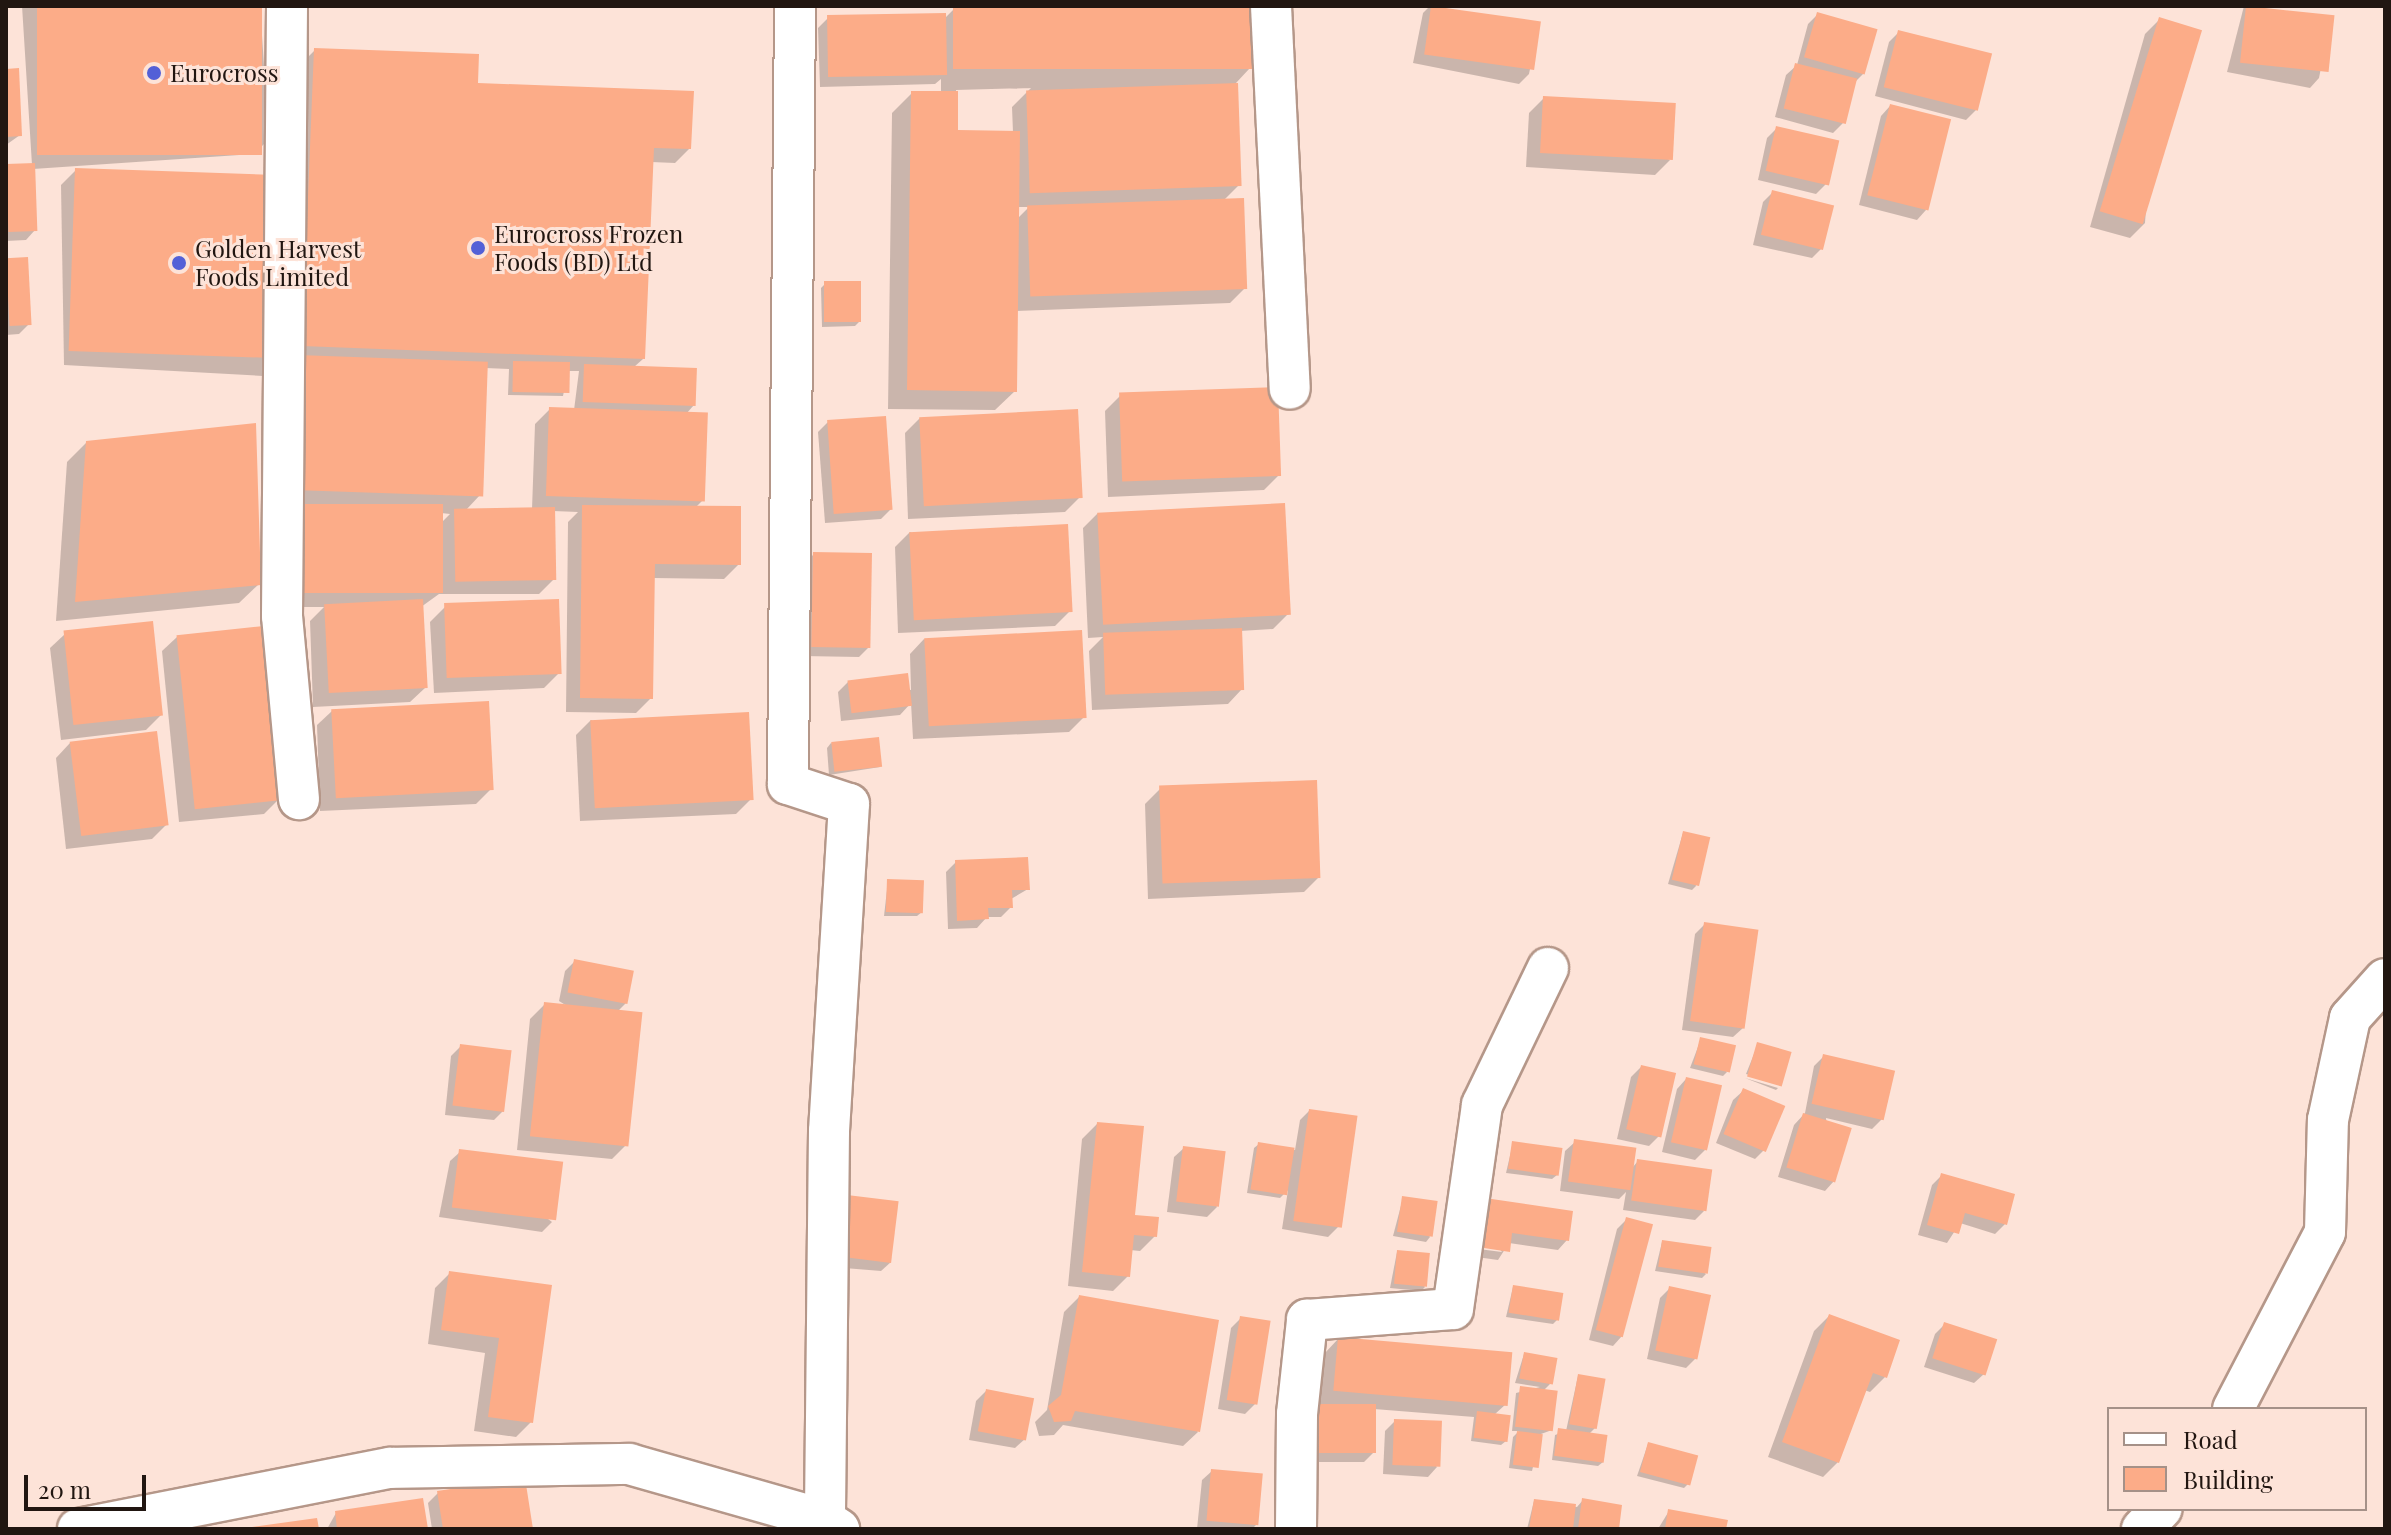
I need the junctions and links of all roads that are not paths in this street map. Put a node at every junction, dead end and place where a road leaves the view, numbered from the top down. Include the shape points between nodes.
1 (287, 6) edge
2 (795, 6) edge
3 (1271, 6) edge
4 (1290, 389) dead end
5 (299, 799) dead end
6 (1548, 968) dead end
7 (2385, 979) edge
8 (2234, 1407) edge
9 (2159, 1511) edge
10 (832, 1524) edge
11 (78, 1529) edge
12 (1296, 1529) edge
13 (2142, 1529) edge

1 - 5 street via 282,616
2 - 10 street via 788,784 849,804 829,1131
3 - 4 street
6 - 12 street via 1482,1105 1453,1309 1307,1320 1297,1414
7 - 8 street via 2350,1018 2328,1120 2325,1232
9 - 13 street
10 - 11 street via 629,1464 390,1468

